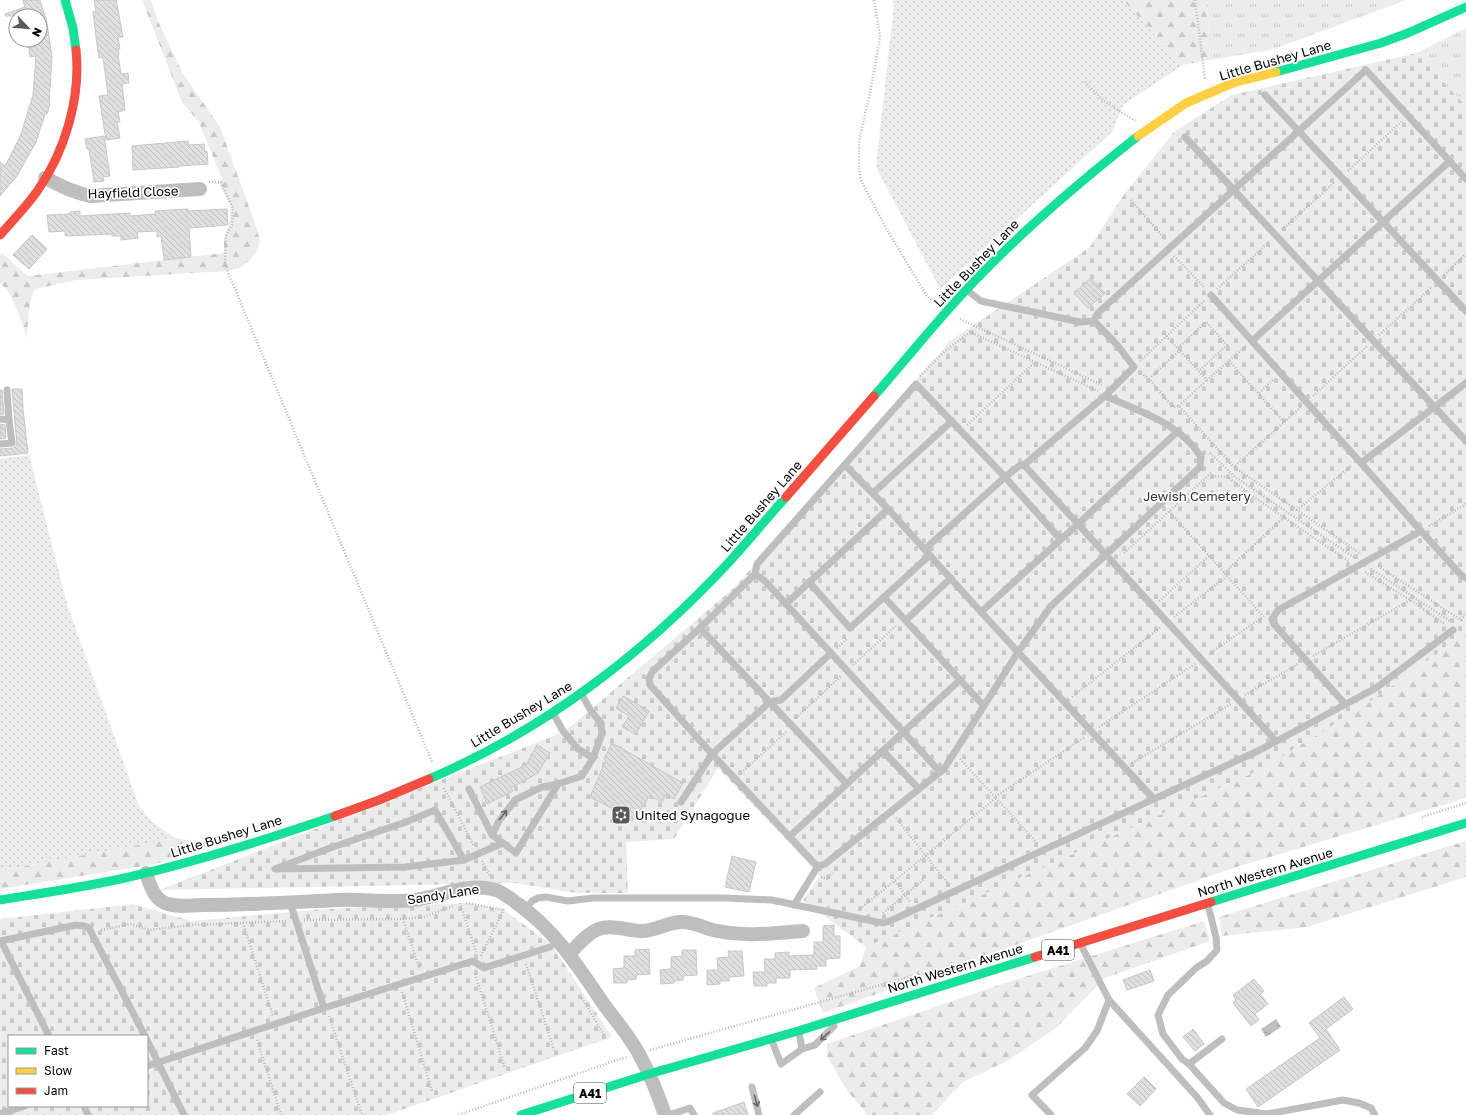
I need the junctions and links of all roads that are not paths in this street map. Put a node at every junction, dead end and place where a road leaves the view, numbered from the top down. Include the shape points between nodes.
1 (65, 0) edge
2 (1466, 7) edge
3 (1265, 94) dead end
4 (1299, 130) junction
5 (1186, 137) dead end
6 (1450, 161) junction
7 (45, 178) junction
8 (1466, 179) edge
9 (200, 189) road end
10 (1233, 189) junction
11 (1382, 222) junction
12 (0, 235) edge
13 (1318, 281) junction
14 (966, 290) junction
15 (1211, 294) road end
16 (1466, 311) edge
17 (1094, 321) junction
18 (1252, 341) junction
19 (1466, 383) edge
20 (7, 390) dead end
21 (1104, 396) junction
22 (1434, 407) junction
23 (0, 419) edge
24 (8, 420) junction
25 (952, 421) junction
26 (1178, 430) junction
27 (1466, 441) edge
28 (0, 444) edge
29 (1361, 462) junction
30 (845, 465) junction
31 (1024, 465) junction
32 (1005, 477) junction
33 (873, 493) junction
34 (888, 509) junction
35 (1078, 524) junction
36 (1421, 531) junction
37 (1060, 539) junction
38 (928, 552) junction
39 (1106, 554) junction
40 (755, 574) junction
41 (951, 578) junction
42 (1466, 578) edge
43 (809, 582) junction
44 (884, 597) junction
45 (786, 604) junction
46 (981, 612) junction
47 (906, 620) junction
48 (700, 628) junction
49 (1453, 630) road end
50 (1018, 652) junction
51 (831, 654) junction
52 (960, 680) junction
53 (581, 693) junction
54 (770, 702) junction
55 (1345, 704) junction
56 (984, 706) junction
57 (553, 713) junction
58 (903, 732) junction
59 (1276, 741) junction
60 (883, 751) junction
61 (712, 754) junction
62 (593, 758) junction
63 (940, 772) junction
64 (558, 784) junction
65 (847, 784) junction
66 (468, 789) dead end
67 (919, 789) junction
68 (1153, 798) junction
69 (682, 802) dead end
70 (1466, 824) edge
71 (492, 835) junction
72 (789, 837) junction
73 (503, 843) junction
74 (464, 860) junction
75 (818, 866) junction
76 (146, 873) junction
77 (0, 900) edge
78 (290, 902) junction
79 (1207, 903) junction
80 (794, 905) junction
81 (526, 909) junction
82 (803, 931) dead end
83 (0, 941) edge
84 (1080, 943) junction
85 (550, 947) dead end
86 (569, 954) junction
87 (1109, 1000) junction
88 (325, 1008) junction
89 (843, 1017) junction
90 (798, 1031) junction
91 (48, 1035) edge
92 (144, 1035) edge
93 (772, 1039) junction
94 (1222, 1039) dead end
95 (148, 1042) edge
96 (802, 1049) junction
97 (158, 1063) junction
98 (1189, 1064) junction
99 (148, 1066) edge
100 (649, 1074) junction
101 (752, 1087) dead end
102 (820, 1092) dead end
103 (22, 1107) edge
104 (0, 1114) edge
105 (184, 1115) edge
106 (520, 1115) edge
107 (665, 1115) edge
108 (669, 1115) edge
109 (694, 1115) edge
110 (759, 1115) edge
111 (794, 1115) edge
112 (1051, 1115) edge
113 (1210, 1115) edge
114 (1375, 1115) edge

1 - 7 main road via 75,39 76,84 68,128
2 - 14 main road, Little Bushey Lane via 1381,43 1233,83 1186,103 1099,167 1037,220
3 - 4 lane
4 - 6 lane via 1366,70
4 - 10 lane
4 - 11 lane
5 - 10 lane
6 - 8 lane
6 - 11 lane
7 - 9 street, Hayfield Close via 68,190 91,196
7 - 12 main road
10 - 13 lane
10 - 17 lane via 1099,312
11 - 13 lane
11 - 16 lane
13 - 18 lane
13 - 22 lane
14 - 17 lane via 981,301 1080,322
14 - 53 main road, Little Bushey Lane via 701,592 636,651
15 - 18 lane
17 - 21 lane via 1134,367
18 - 29 lane
19 - 22 lane
20 - 24 lane
21 - 26 lane
21 - 31 lane
22 - 27 lane
22 - 29 lane
23 - 24 lane
24 - 28 lane via 12,443
25 - 30 lane via 916,384
25 - 32 lane
25 - 33 lane
26 - 35 lane
26 - 39 lane via 1201,457 1200,467
29 - 36 lane
30 - 33 lane
30 - 40 lane via 757,564
31 - 32 lane
31 - 35 lane
32 - 37 lane
32 - 38 lane
33 - 34 lane
34 - 38 lane
34 - 43 lane
35 - 37 lane
35 - 39 lane
36 - 42 lane
36 - 55 lane via 1278,610 1272,619 1277,628
37 - 46 lane
38 - 41 lane
38 - 44 lane
39 - 50 lane via 1051,606
39 - 59 lane
40 - 45 lane
40 - 48 lane
41 - 46 lane
41 - 47 lane
43 - 44 lane via 850,628
43 - 45 lane
44 - 47 lane
45 - 51 lane
46 - 50 lane
47 - 52 lane
48 - 54 lane
48 - 61 lane via 652,672 649,678 650,685
49 - 55 lane via 1376,688
50 - 56 lane
50 - 68 lane
51 - 54 lane via 781,700
51 - 58 lane
52 - 56 lane
52 - 58 lane
53 - 57 main road, Little Bushey Lane
53 - 62 lane via 601,723 602,734
54 - 61 lane
54 - 65 lane
55 - 59 lane
56 - 63 lane
57 - 62 lane via 563,731 578,749
57 - 76 main road, Little Bushey Lane via 438,776 384,799 214,855
58 - 60 lane
58 - 63 lane
59 - 68 lane
60 - 65 lane
60 - 67 lane
61 - 69 lane
61 - 72 lane
62 - 64 lane via 582,776
63 - 67 lane
71 -> 64 lane via 515,800 542,787
64 - 73 lane via 516,853
65 - 72 lane
66 - 71 lane
67 - 75 lane via 824,864
68 - 80 lane via 1044,851 884,923
70 - 79 main road, North Western Avenue / A41
71 - 73 lane
72 - 75 lane
73 - 74 lane
74 - 74 lane via 404,867 275,869 435,810
75 - 80 lane
76 - 77 main road, Little Bushey Lane via 98,884
76 - 78 street, Sandy Lane via 158,898 173,905
78 - 81 street, Sandy Lane via 415,900 483,887 497,891 507,904
78 - 88 lane
79 - 84 main road, North Western Avenue / A41
79 - 98 lane via 1216,937 1216,950 1168,995 1158,1015 1163,1034 1182,1059
80 - 81 lane via 772,900 725,898 593,898 568,901 546,897 538,898
81 - 86 street, Sandy Lane via 553,933
82 - 86 street via 756,935 716,931 693,922 668,924 655,930 644,931 603,928 595,931
83 - 91 lane
83 - 92 lane via 76,926 84,926 92,931
84 - 87 lane
84 - 89 main road, North Western Avenue / A41
85 - 88 lane via 484,968 475,962
86 - 100 street, Sandy Lane via 639,1053
87 - 112 lane via 1097,1031 1085,1048 1032,1095
87 - 113 lane via 1197,1097
88 - 97 lane
89 - 90 main road, North Western Avenue / A41
89 -> 96 lane via 826,1036
90 - 93 main road, North Western Avenue / A41
90 - 96 lane
93 - 96 lane via 781,1064
93 - 100 main road, North Western Avenue / A41
94 - 98 lane
95 - 97 lane
97 - 99 lane
97 - 105 lane
98 - 114 lane via 1224,1103 1238,1110 1267,1114 1343,1100 1371,1108
100 - 106 main road, North Western Avenue / A41
100 - 107 street, Sandy Lane
101 -> 110 lane
102 - 111 lane
103 - 104 lane
108 - 109 lane via 690,1108

